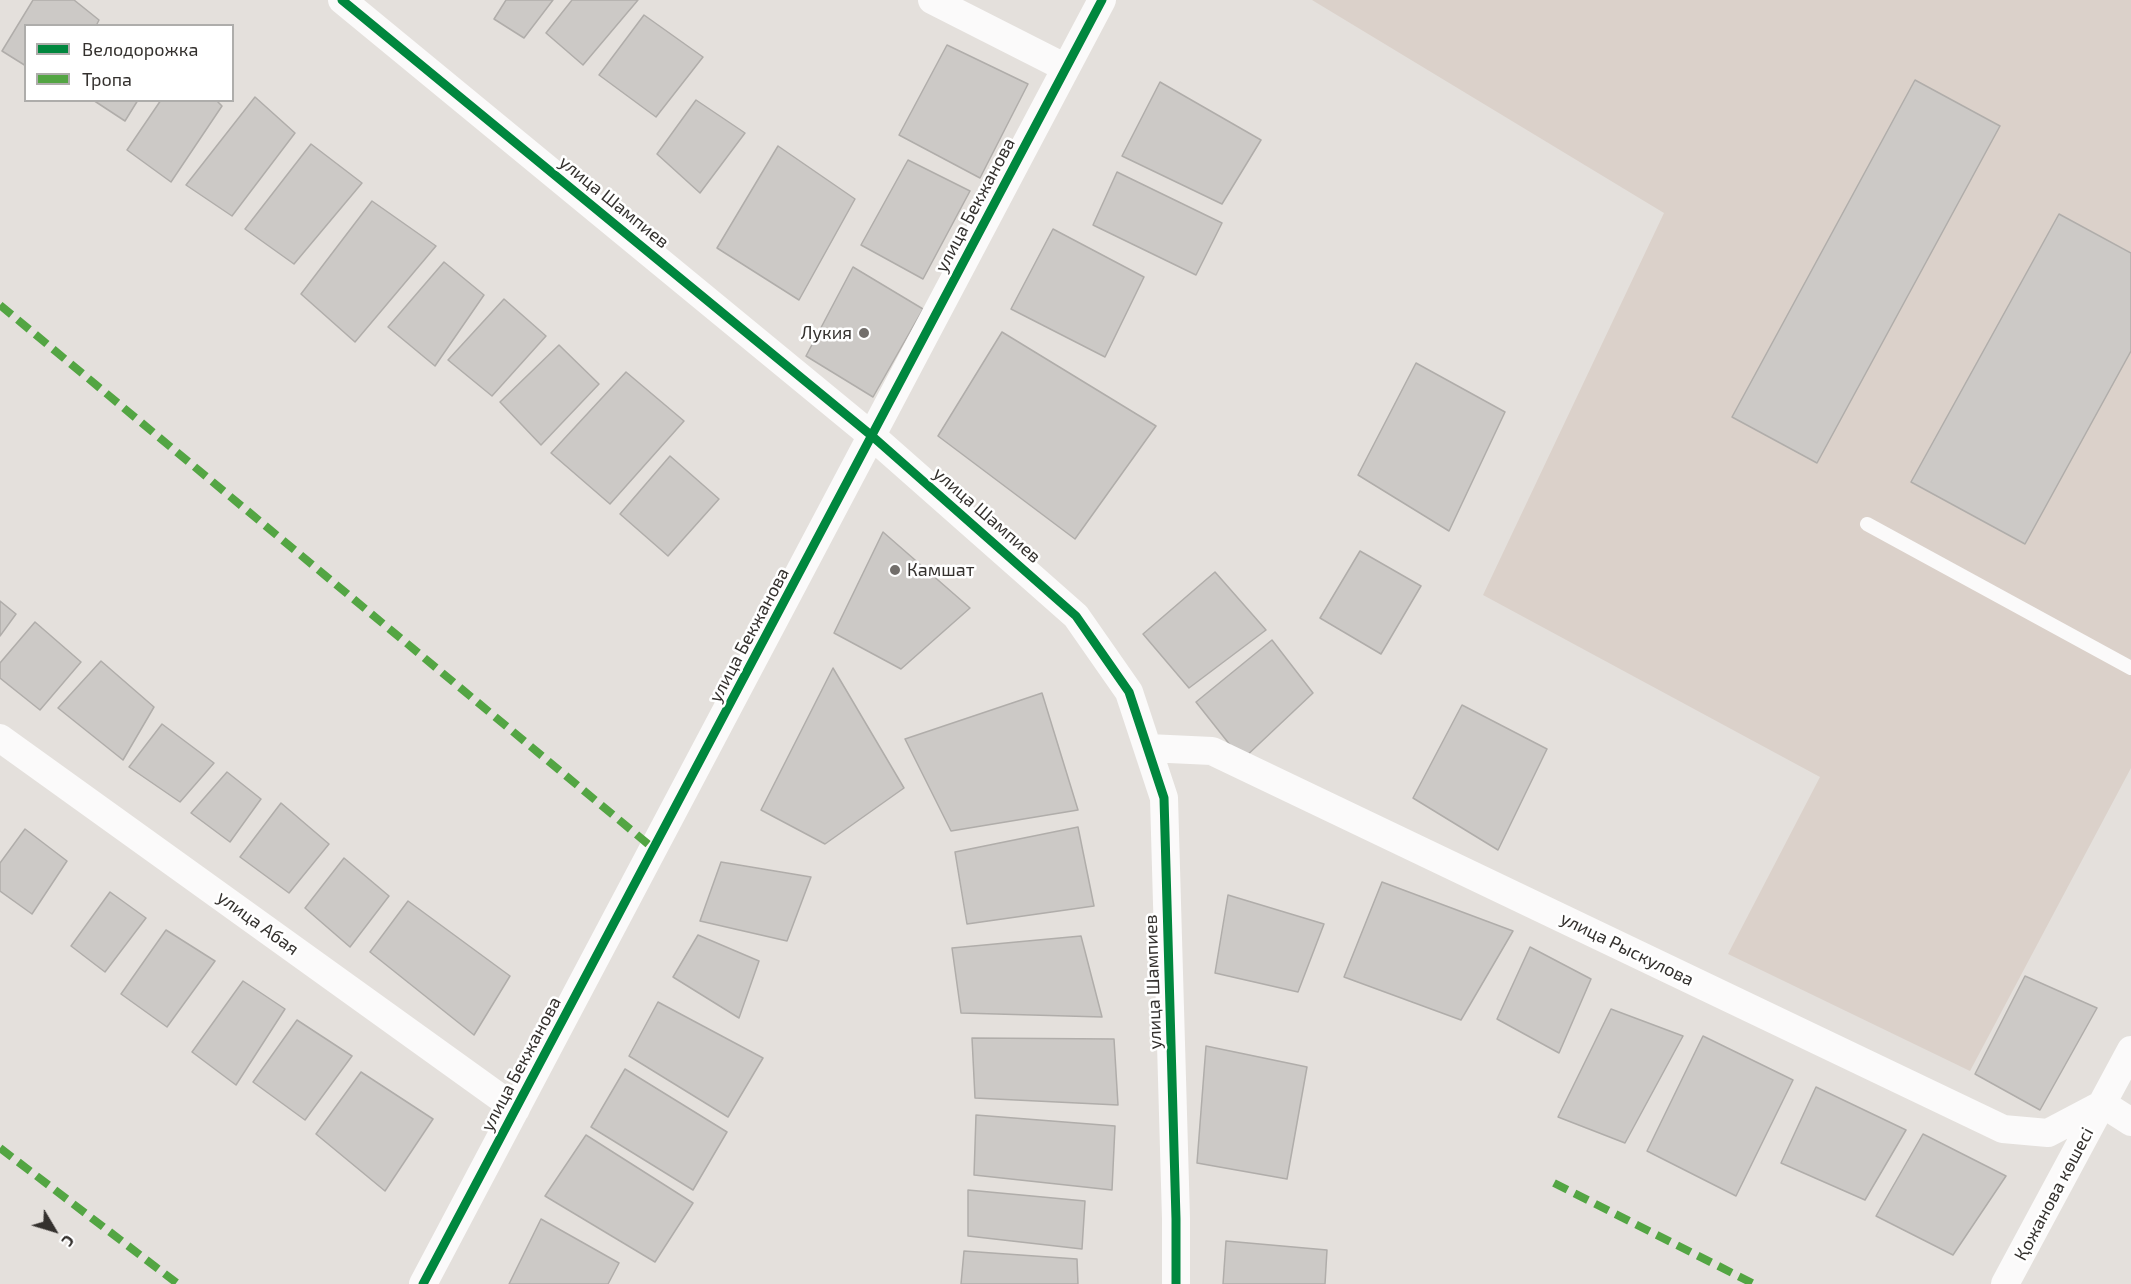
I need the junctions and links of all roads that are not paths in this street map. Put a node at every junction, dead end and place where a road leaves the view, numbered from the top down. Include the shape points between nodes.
1 (342, 0) edge
2 (932, 0) edge
3 (1102, 0) edge
4 (1066, 68) junction
5 (873, 436) junction
6 (1867, 524) dead end
7 (2131, 668) edge
8 (0, 738) edge
9 (1148, 748) junction
10 (2131, 1050) edge
11 (2103, 1104) junction
12 (516, 1109) junction
13 (2131, 1122) edge
14 (423, 1284) edge
15 (1176, 1284) edge
16 (2005, 1284) edge

1 - 5 street, улица Шампиев
2 - 4 street
3 - 4 street, улица Бекжанова
4 - 5 street, улица Бекжанова
5 - 9 street, улица Шампиев via 1076,616 1129,692
5 - 12 street, улица Бекжанова
6 - 7 lane
8 - 12 street, улица Абая
9 - 11 street, улица Рыскулова via 1212,750 2003,1129 2048,1133
9 - 15 street, улица Шампиев via 1164,798
10 - 11 street, Қожанова көшесі
11 - 13 street
11 - 16 street, Қожанова көшесі
12 - 14 street, улица Бекжанова

